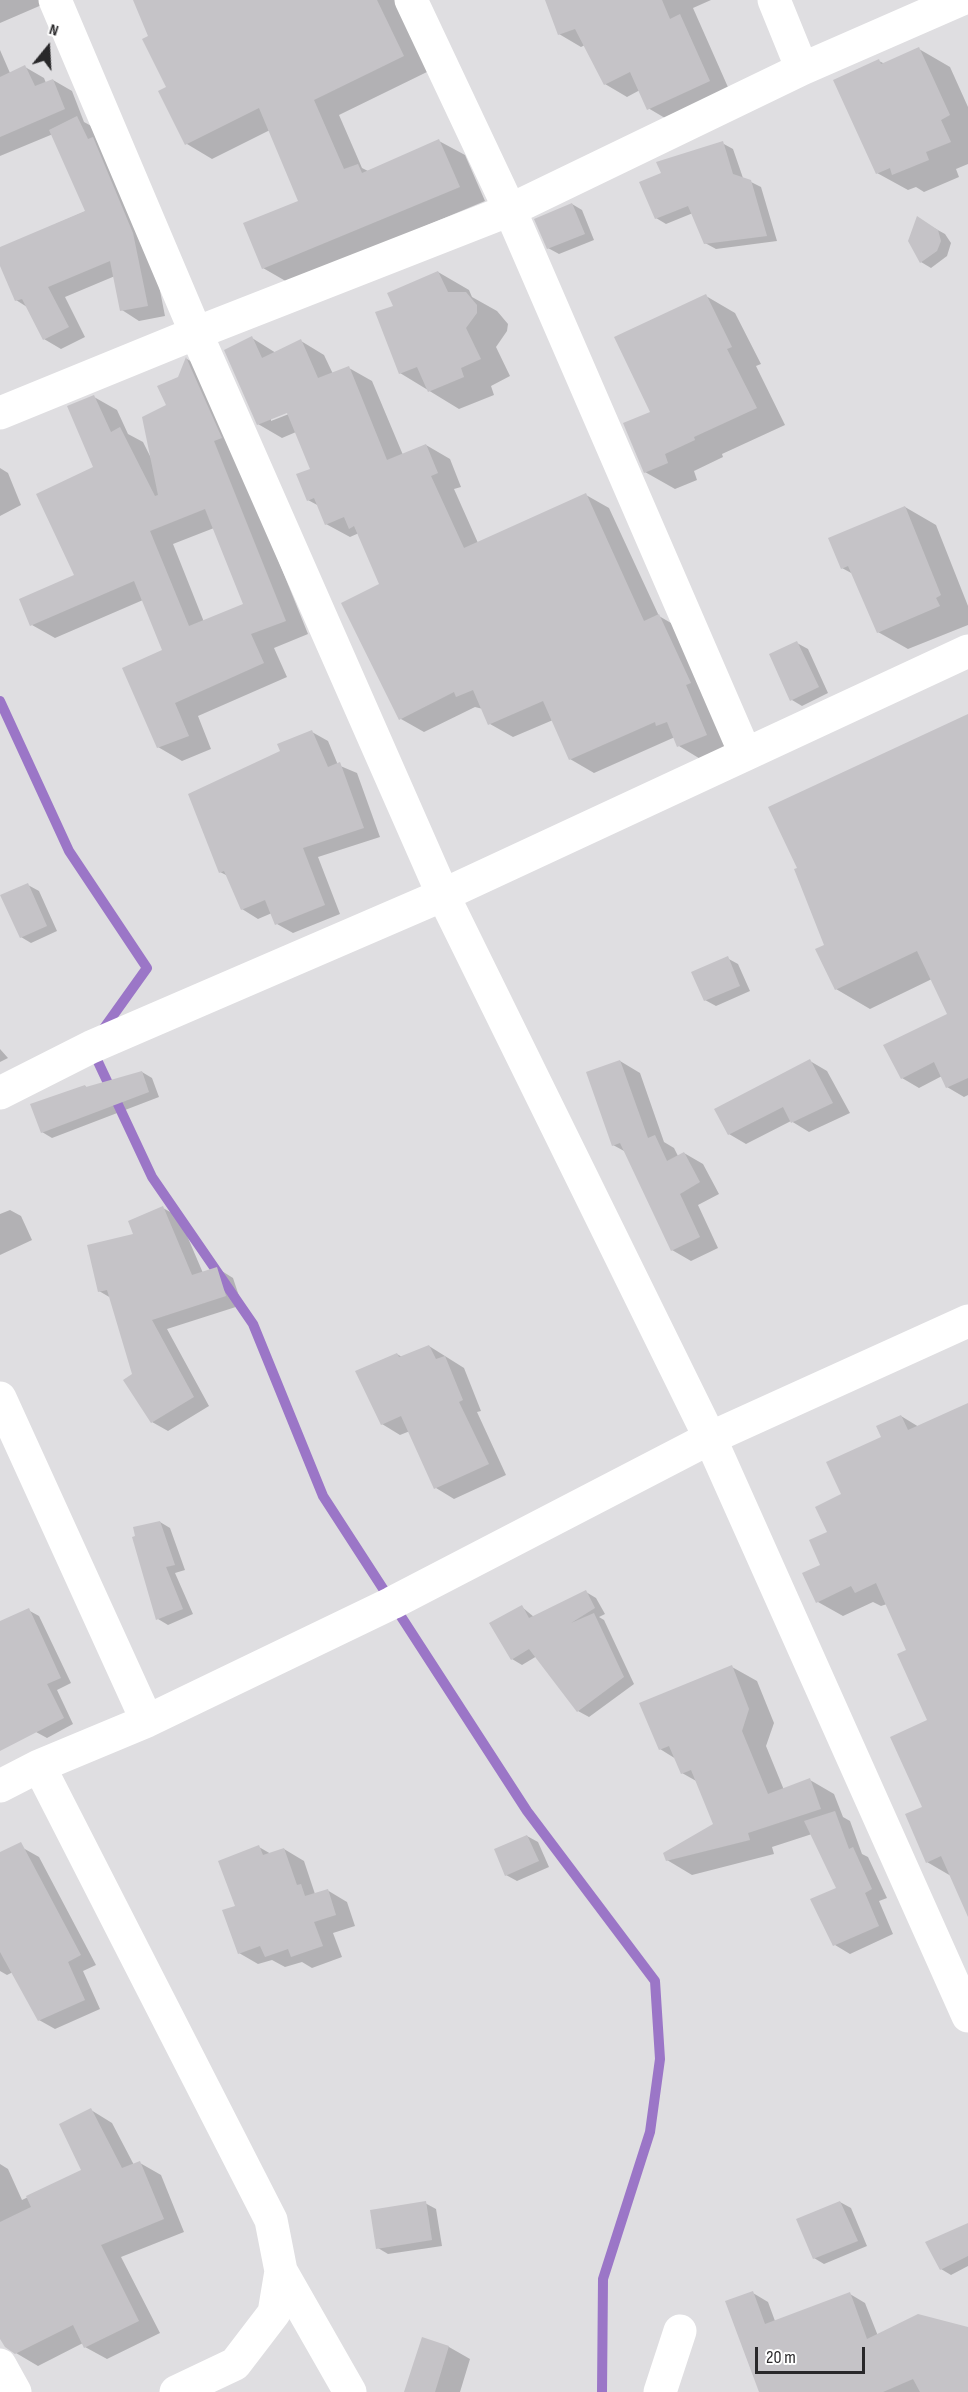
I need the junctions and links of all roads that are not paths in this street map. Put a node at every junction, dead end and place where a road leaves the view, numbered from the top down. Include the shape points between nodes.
1 (56, 0) edge
2 (411, 0) edge
3 (774, 0) edge
4 (960, 0) edge
5 (802, 69) junction
6 (510, 210) junction
7 (196, 333) junction
8 (0, 413) edge
9 (968, 651) edge
10 (745, 753) junction
11 (443, 895) junction
12 (0, 1093) edge
13 (968, 1321) edge
14 (0, 1398) edge
15 (710, 1438) junction
16 (147, 1721) junction
17 (39, 1766) junction
18 (0, 1786) edge
19 (968, 2016) edge
20 (281, 2271) junction
21 (680, 2331) dead end
22 (0, 2365) edge
23 (15, 2392) edge
24 (176, 2392) edge
25 (350, 2392) edge
26 (660, 2392) edge

1 - 7 street
2 - 6 street
3 - 5 street
4 - 5 street
5 - 6 street
6 - 7 street
6 - 10 street
7 - 8 street
7 - 11 street
9 - 10 street
10 - 11 street
11 - 12 street via 91,1047
11 - 15 street
13 - 15 street
14 - 16 street
15 - 16 street via 392,1603
15 - 19 street
16 - 17 street
17 - 18 street
17 - 20 street via 271,2220
20 - 24 street via 274,2313 235,2364
20 - 25 street
21 - 26 street
22 - 23 street

